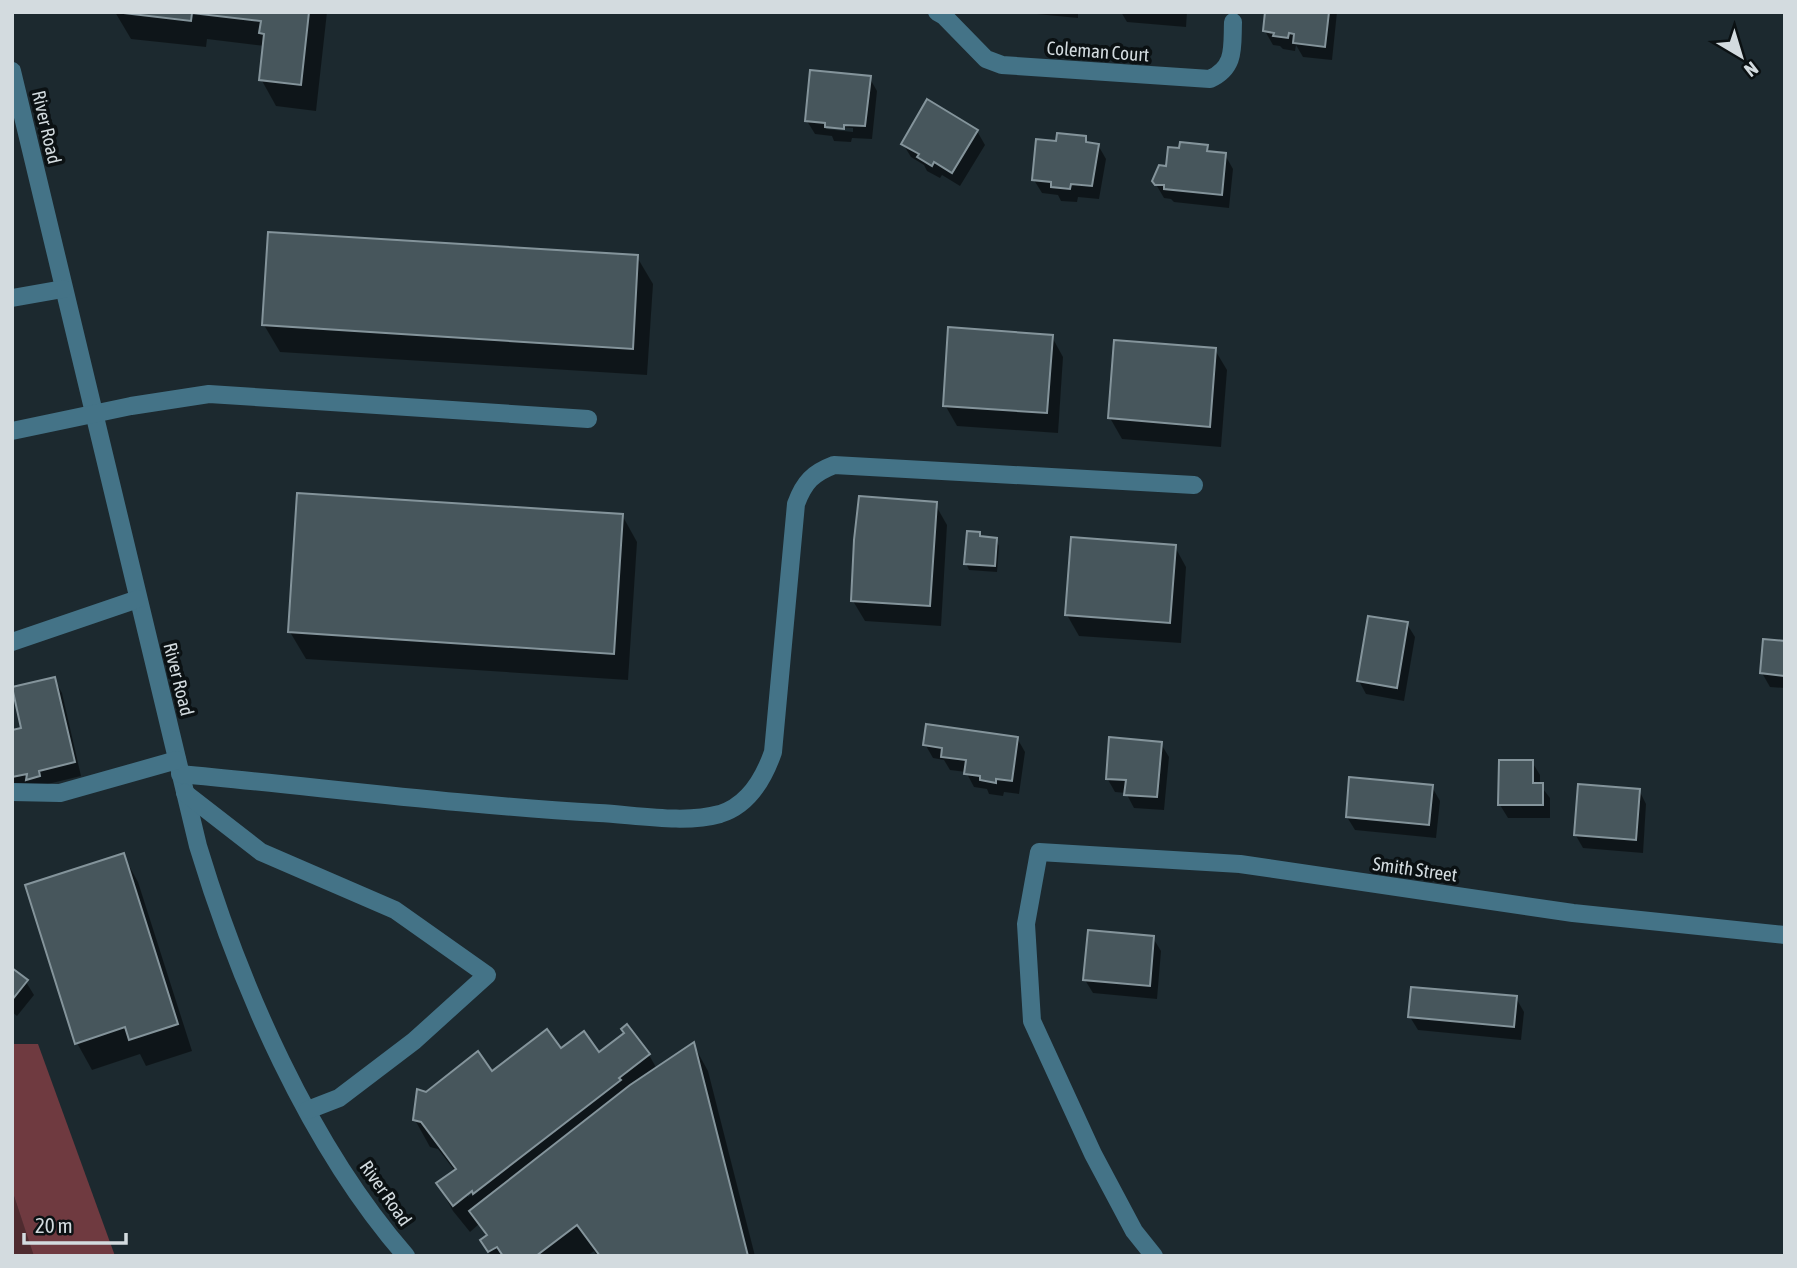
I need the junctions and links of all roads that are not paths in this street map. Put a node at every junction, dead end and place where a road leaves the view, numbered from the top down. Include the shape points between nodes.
1 (937, 12) edge
2 (1233, 22) dead end
3 (12, 71) edge
4 (63, 289) junction
5 (12, 298) edge
6 (93, 414) junction
7 (588, 419) dead end
8 (12, 431) edge
9 (1194, 485) dead end
10 (138, 599) junction
11 (12, 642) edge
12 (179, 767) junction
13 (12, 792) edge
14 (185, 793) junction
15 (1785, 935) edge
16 (308, 1110) junction
17 (406, 1256) edge
18 (1154, 1256) edge

1 - 2 street, Coleman Court via 986,59 1002,65 1210,79 1229,65
3 - 4 street, River Road
4 - 5 street
4 - 6 street, River Road
6 - 7 street via 209,394
6 - 8 street
6 - 10 street, River Road
9 - 12 street via 834,465 816,472 803,485 796,504 773,752 765,776 745,800 723,813 698,818 562,811
10 - 11 street
10 - 12 street, River Road
12 - 13 street via 60,793
12 - 14 street, River Road
14 - 16 street, River Road via 209,884 244,980
14 - 16 street via 261,852 395,911 487,975 414,1041 340,1098
15 - 18 street, Smith Street via 1573,913 1240,864 1039,852 1026,925 1032,1020 1093,1154 1134,1231
16 - 17 street, River Road via 382,1229

